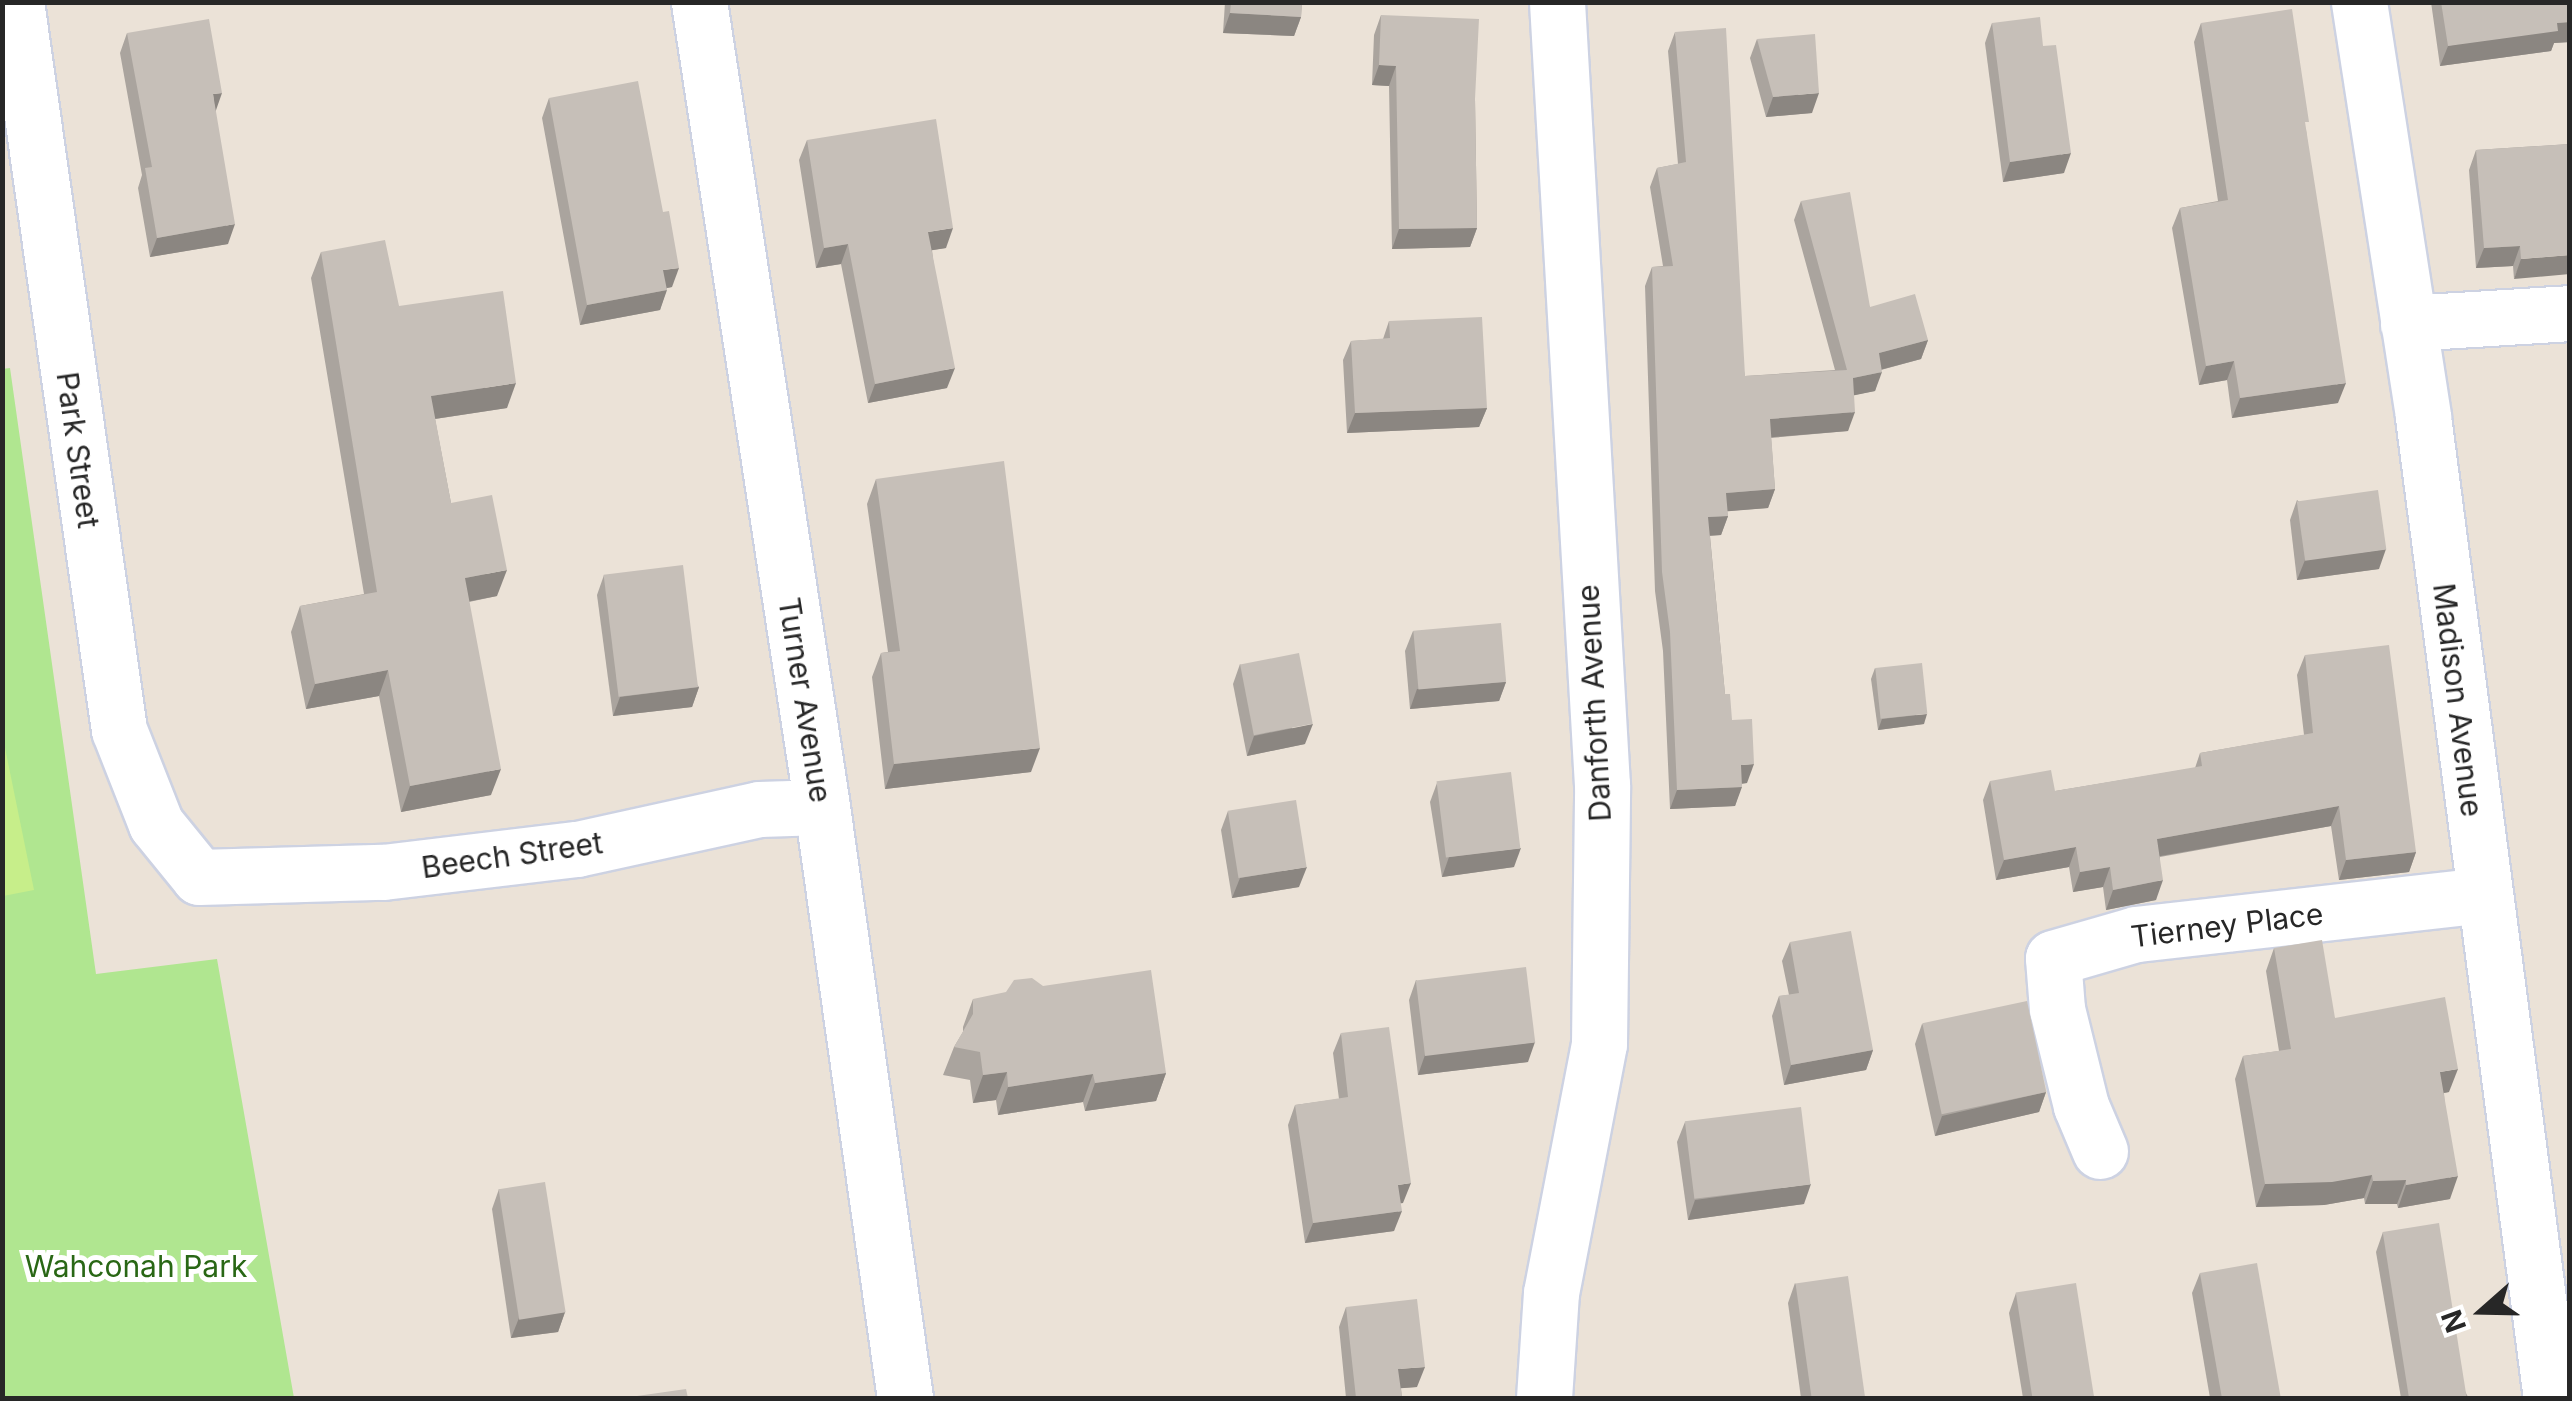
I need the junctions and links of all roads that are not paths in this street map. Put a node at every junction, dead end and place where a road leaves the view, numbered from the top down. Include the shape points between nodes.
1 (16, 2) edge
2 (698, 2) edge
3 (1557, 2) edge
4 (2359, 2) edge
5 (2570, 313) edge
6 (2408, 323) junction
7 (822, 807) junction
8 (199, 877) joint
9 (2482, 895) junction
10 (2100, 1151) dead end
11 (905, 1398) edge
12 (1544, 1398) edge
13 (2550, 1398) edge

1 - 8 street, Park Street via 118,730 156,824
2 - 7 street, Turner Avenue
3 - 12 street, Danforth Avenue via 1602,785 1600,1024 1551,1293
4 - 6 street, Madison Avenue
5 - 6 street
6 - 9 street, Madison Avenue
7 - 8 street, Beech Street via 758,809 577,849 384,872
7 - 11 street, Turner Avenue
9 - 10 street, Tierney Place via 2136,934 2053,958 2081,1106
9 - 13 street, Madison Avenue

